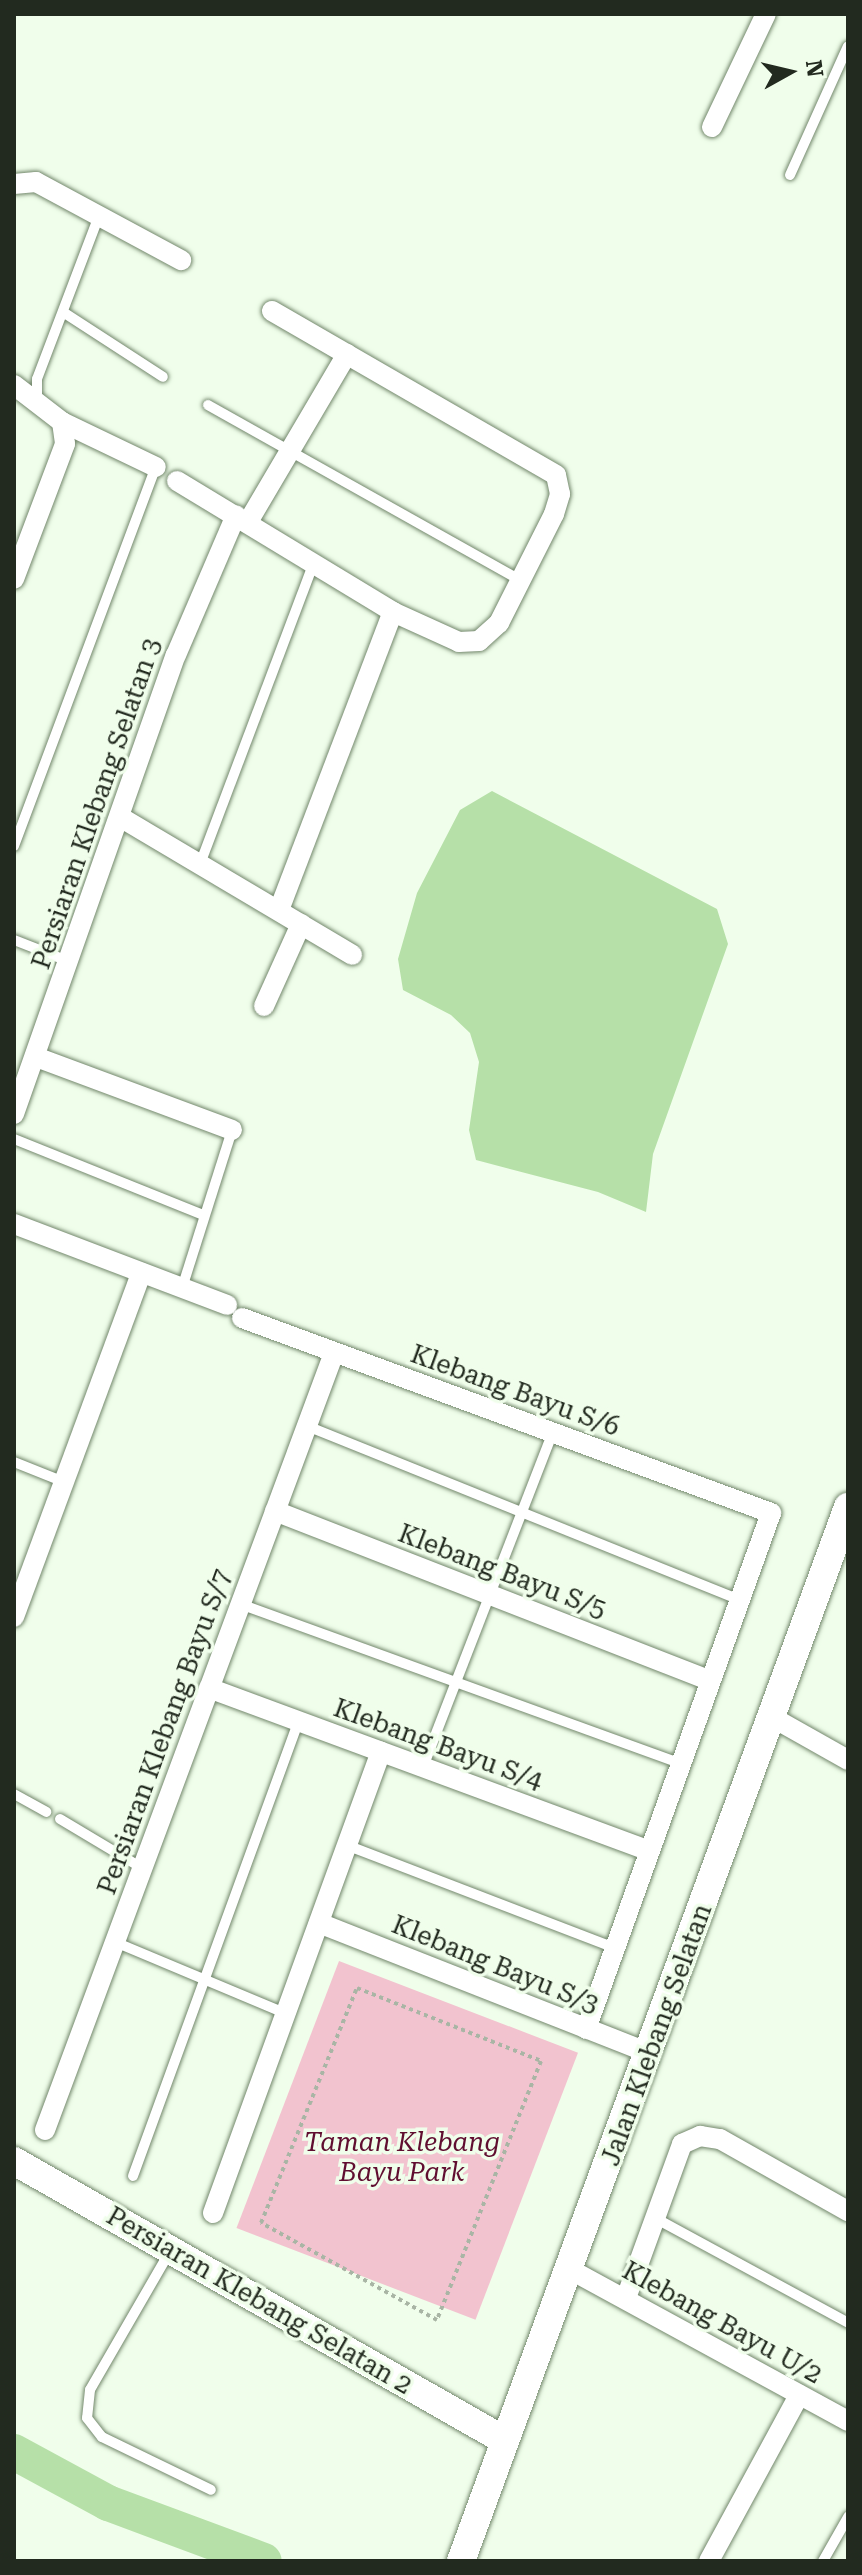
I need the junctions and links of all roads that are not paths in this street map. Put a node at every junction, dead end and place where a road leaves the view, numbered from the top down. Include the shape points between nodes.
1 (766, 14) edge
2 (848, 46) edge
3 (712, 127) dead end
4 (790, 175) dead end
5 (14, 184) edge
6 (100, 215) junction
7 (181, 260) dead end
8 (272, 311) dead end
9 (63, 312) junction
10 (347, 354) junction
11 (163, 377) dead end
12 (14, 385) edge
13 (37, 398) junction
14 (208, 405) dead end
15 (62, 422) junction
16 (289, 452) junction
17 (156, 467) joint
18 (177, 481) dead end
19 (242, 518) junction
20 (314, 563) junction
21 (14, 579) edge
22 (521, 581) junction
23 (393, 612) junction
24 (120, 817) junction
25 (14, 846) edge
26 (200, 864) junction
27 (279, 910) junction
28 (301, 924) junction
29 (14, 940) edge
30 (352, 955) dead end
31 (70, 962) junction
32 (264, 1006) dead end
33 (36, 1057) junction
34 (14, 1114) edge
35 (232, 1130) joint
36 (14, 1139) edge
37 (203, 1215) junction
38 (14, 1224) edge
39 (141, 1273) junction
40 (182, 1288) junction
41 (334, 1353) junction
42 (307, 1426) junction
43 (553, 1432) junction
44 (14, 1462) edge
45 (66, 1483) junction
46 (523, 1509) junction
47 (275, 1511) junction
48 (846, 1519) edge
49 (490, 1595) junction
50 (739, 1600) junction
51 (240, 1604) junction
52 (14, 1617) edge
53 (710, 1681) junction
54 (456, 1682) junction
55 (209, 1688) junction
56 (770, 1716) junction
57 (299, 1721) junction
58 (381, 1752) junction
59 (848, 1760) edge
60 (681, 1764) junction
61 (423, 1767) junction
62 (14, 1794) edge
63 (46, 1812) dead end
64 (60, 1819) dead end
65 (349, 1846) junction
66 (649, 1851) junction
67 (142, 1868) junction
68 (319, 1923) junction
69 (115, 1942) junction
70 (615, 1948) junction
71 (205, 1979) junction
72 (287, 2014) junction
73 (586, 2029) junction
74 (651, 2054) junction
75 (45, 2130) dead end
76 (14, 2161) edge
77 (133, 2176) dead end
78 (848, 2211) edge
79 (213, 2213) dead end
80 (655, 2218) junction
81 (170, 2251) junction
82 (571, 2270) junction
83 (626, 2298) junction
84 (848, 2323) edge
85 (799, 2395) junction
86 (848, 2421) edge
87 (504, 2440) junction
88 (211, 2490) dead end
89 (848, 2517) edge
90 (461, 2561) edge
91 (709, 2561) edge
92 (823, 2561) edge

1 - 3 street
2 - 4 lane
5 - 6 street via 36,182
6 - 7 street
6 - 9 lane
8 - 10 street
9 - 11 lane
9 - 13 lane via 37,379
10 - 16 street, Persiaran Klebang Selatan 3
10 - 22 street via 556,475 560,494
12 - 13 street
13 - 15 street
14 - 16 lane
15 - 17 street
15 - 21 street via 60,466
16 - 19 street, Persiaran Klebang Selatan 3
16 - 22 lane
17 - 25 lane
18 - 19 street
19 - 20 street
19 - 24 street, Persiaran Klebang Selatan 3 via 176,655
20 - 23 street
20 - 26 lane
22 - 23 street via 499,623 479,641 459,642
23 - 27 street
24 - 26 street
24 - 31 street, Persiaran Klebang Selatan 3
26 - 27 street
27 - 28 street
28 - 30 street
28 - 32 street
29 - 31 lane
31 - 33 street, Persiaran Klebang Selatan 3
33 - 34 street, Persiaran Klebang Selatan 3
33 - 35 street
35 - 37 lane
36 - 37 lane
37 - 40 lane
38 - 39 street, Klebang Bayu S/6
39 - 40 street, Klebang Bayu S/6
39 - 45 street
40 - 41 street, Klebang Bayu S/6
41 - 42 street, Persiaran Klebang Bayu S/7
41 - 43 street, Klebang Bayu S/6
42 - 46 lane
42 - 47 street, Persiaran Klebang Bayu S/7
43 - 46 lane
43 - 50 street, Klebang Bayu S/6 via 771,1513
44 - 45 lane
45 - 52 street
46 - 49 lane
46 - 50 lane
47 - 49 street, Klebang Bayu S/5
47 - 51 street, Persiaran Klebang Bayu S/7
48 - 56 street, Jalan Klebang Selatan
49 - 53 street, Klebang Bayu S/5
49 - 54 lane
50 - 53 street
51 - 54 lane
51 - 55 street, Persiaran Klebang Bayu S/7
53 - 60 street
54 - 60 lane
54 - 61 lane
55 - 57 street, Klebang Bayu S/4
55 - 67 street, Persiaran Klebang Bayu S/7
56 - 59 street
56 - 74 street, Jalan Klebang Selatan
57 - 58 street, Klebang Bayu S/4
57 - 71 lane
58 - 61 street, Klebang Bayu S/4
58 - 65 street
60 - 66 street
61 - 66 street, Klebang Bayu S/4
62 - 63 lane
64 - 67 lane
65 - 68 street
65 - 70 lane
66 - 70 street
67 - 69 street, Persiaran Klebang Bayu S/7
68 - 72 street
68 - 73 street, Klebang Bayu S/3
69 - 71 lane
69 - 75 street, Persiaran Klebang Bayu S/7
70 - 73 street
71 - 72 lane
71 - 77 lane
72 - 79 street
73 - 74 street, Klebang Bayu S/3
74 - 82 street, Jalan Klebang Selatan
76 - 81 street, Persiaran Klebang Selatan 2
78 - 80 street via 720,2139 700,2136 682,2144
80 - 83 street
80 - 84 lane
81 - 87 street, Persiaran Klebang Selatan 2
81 - 88 lane via 90,2390 87,2418 102,2437
82 - 83 street, Klebang Bayu U/2
82 - 87 street, Jalan Klebang Selatan
83 - 85 street, Klebang Bayu U/2
85 - 86 street, Klebang Bayu U/2
85 - 91 street
87 - 90 street, Jalan Klebang Selatan
89 - 92 lane

